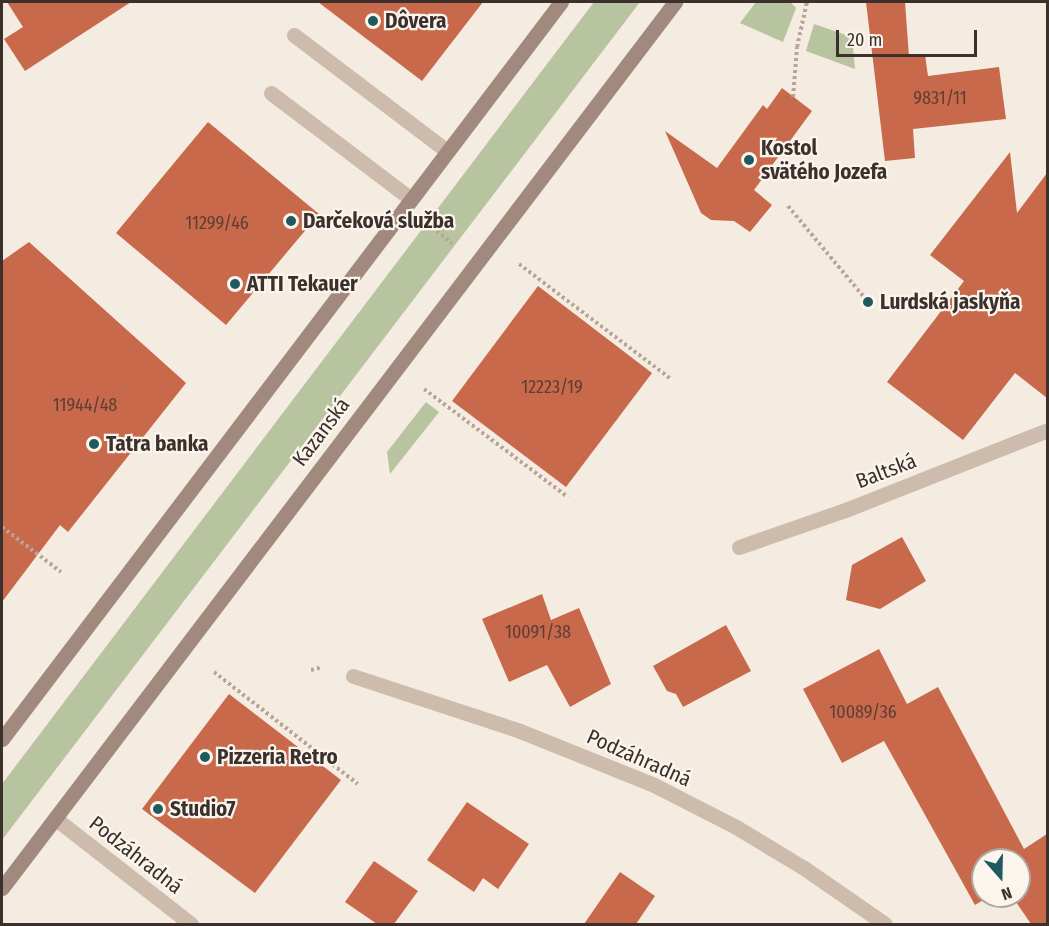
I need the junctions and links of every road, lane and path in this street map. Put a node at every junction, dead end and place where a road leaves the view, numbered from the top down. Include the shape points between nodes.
1 (561, 2) edge
2 (675, 2) edge
3 (807, 2) edge
4 (294, 35) dead end
5 (271, 93) dead end
6 (793, 97) dead end
7 (447, 151) junction
8 (411, 199) junction
9 (788, 206) dead end
10 (426, 222) dead end
11 (455, 245) dead end
12 (519, 264) dead end
13 (868, 302) dead end
14 (670, 378) dead end
15 (424, 389) dead end
16 (1047, 430) edge
17 (567, 497) dead end
18 (2, 527) edge
19 (738, 547) dead end
20 (61, 572) dead end
21 (214, 672) dead end
22 (353, 676) dead end
23 (2, 739) edge
24 (358, 784) dead end
25 (56, 819) junction
26 (2, 888) edge
27 (190, 924) edge
28 (885, 924) edge

1 - 7 main road
2 - 25 main road, Kazanská
3 - 6 path via 796,47
4 - 7 street
5 - 8 street
7 - 8 main road
8 - 23 main road
9 - 13 path
10 - 11 path
12 - 14 path
15 - 17 path
16 - 19 street, Baltská via 848,509
18 - 20 path
21 - 24 path
22 - 28 street, Podzáhradná via 520,731 654,785 736,827
25 - 26 main road, Kazanská
25 - 27 street, Podzáhradná

